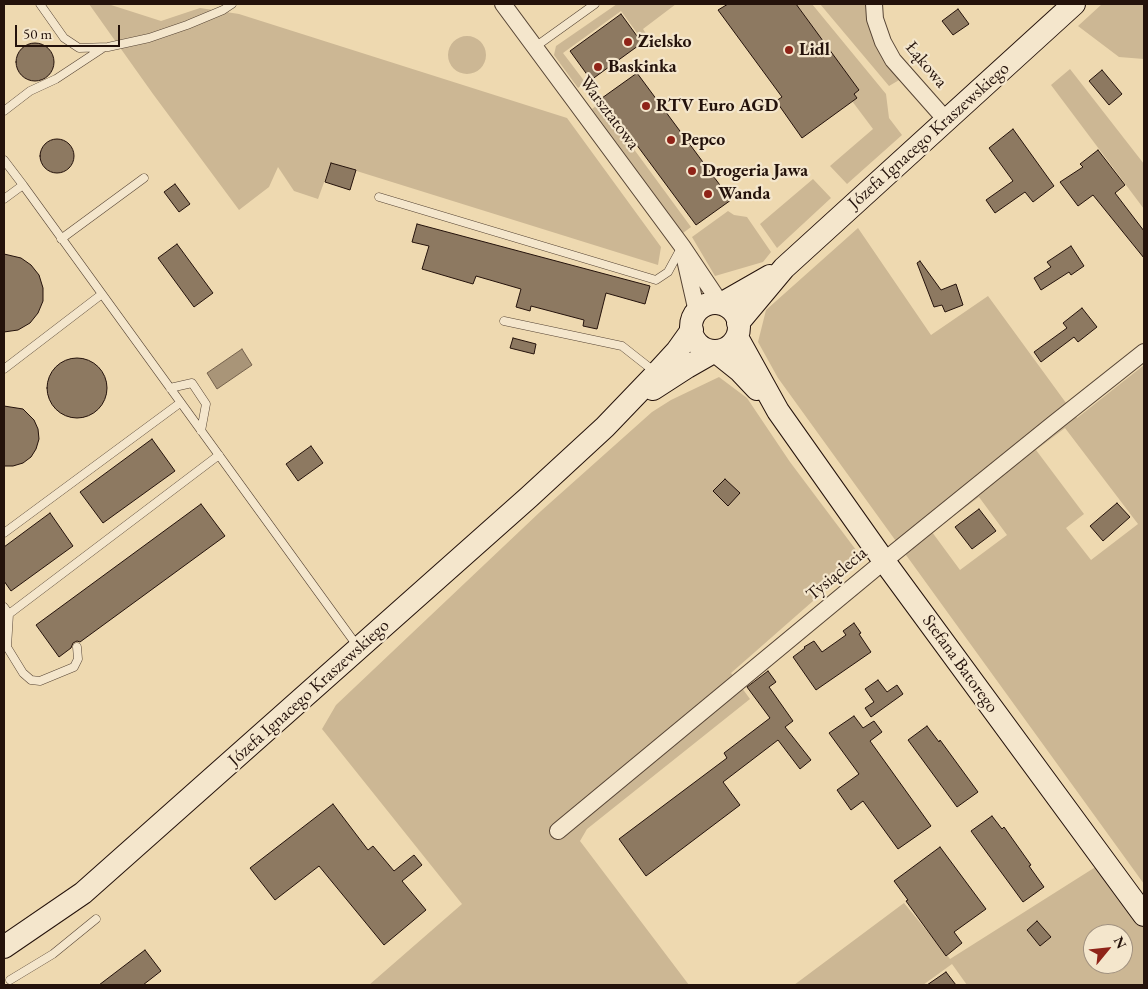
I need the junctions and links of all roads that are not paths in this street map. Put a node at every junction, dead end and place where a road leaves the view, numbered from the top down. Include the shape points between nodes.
1 (40, 4) edge
2 (232, 4) edge
3 (503, 4) edge
4 (595, 4) edge
5 (874, 4) edge
6 (1074, 4) edge
7 (104, 47) junction
8 (535, 47) junction
9 (4, 111) edge
10 (946, 120) junction
11 (4, 160) edge
12 (144, 178) dead end
13 (23, 186) junction
14 (379, 197) dead end
15 (4, 199) edge
16 (61, 239) junction
17 (682, 246) junction
18 (784, 268) junction
19 (102, 294) junction
20 (721, 304) junction
21 (504, 321) dead end
22 (694, 321) junction
23 (738, 330) junction
24 (716, 351) junction
25 (1144, 352) edge
26 (4, 369) edge
27 (656, 374) junction
28 (170, 388) junction
29 (180, 403) junction
30 (778, 411) junction
31 (605, 426) junction
32 (201, 431) junction
33 (219, 455) junction
34 (4, 533) edge
35 (884, 561) junction
36 (4, 607) edge
37 (9, 614) junction
38 (77, 647) dead end
39 (359, 649) junction
40 (558, 830) dead end
41 (1144, 915) edge
42 (96, 918) dead end
43 (4, 946) edge
44 (10, 980) dead end

1 - 7 lane via 64,38 79,48
2 - 7 lane via 149,38
3 - 8 street, Warsztatowa
4 - 8 lane
5 - 10 street, Łąkowa via 875,19 893,60
6 - 10 street, Józefa Ignacego Kraszewskiego
7 - 9 lane via 56,80 30,91
8 - 17 street, Warsztatowa
10 - 18 street, Józefa Ignacego Kraszewskiego
11 - 13 lane
12 - 16 lane
13 - 15 lane
13 - 16 lane
14 - 17 lane via 656,280 668,272
16 - 19 lane
17 - 20 street, Warsztatowa
17 - 22 street, Warsztatowa
18 - 20 street, Józefa Ignacego Kraszewskiego
18 - 23 street, Józefa Ignacego Kraszewskiego
19 - 26 lane
19 - 28 lane
20 - 22 street via 702,307
20 - 23 street via 733,311
21 - 27 lane via 622,346
22 - 24 street via 697,343
22 - 27 street, Józefa Ignacego Kraszewskiego via 677,351
23 - 24 street via 728,347
23 - 30 street, Stefana Batorego
24 - 30 street, Stefana Batorego
24 - 31 street, Józefa Ignacego Kraszewskiego via 656,387
25 - 35 street, Tysiąclecia
27 - 31 street, Józefa Ignacego Kraszewskiego
28 - 29 lane
28 - 32 lane via 192,382 206,404
29 - 32 lane
29 - 34 lane
30 - 35 street, Stefana Batorego
31 - 39 street, Józefa Ignacego Kraszewskiego
32 - 33 lane
33 - 37 lane
33 - 39 lane
35 - 40 street, Tysiąclecia
35 - 41 street, Stefana Batorego
36 - 37 lane
37 - 38 lane via 7,647 31,680 40,681 74,667 78,659
39 - 43 street, Józefa Ignacego Kraszewskiego via 83,893
42 - 44 lane via 52,954

